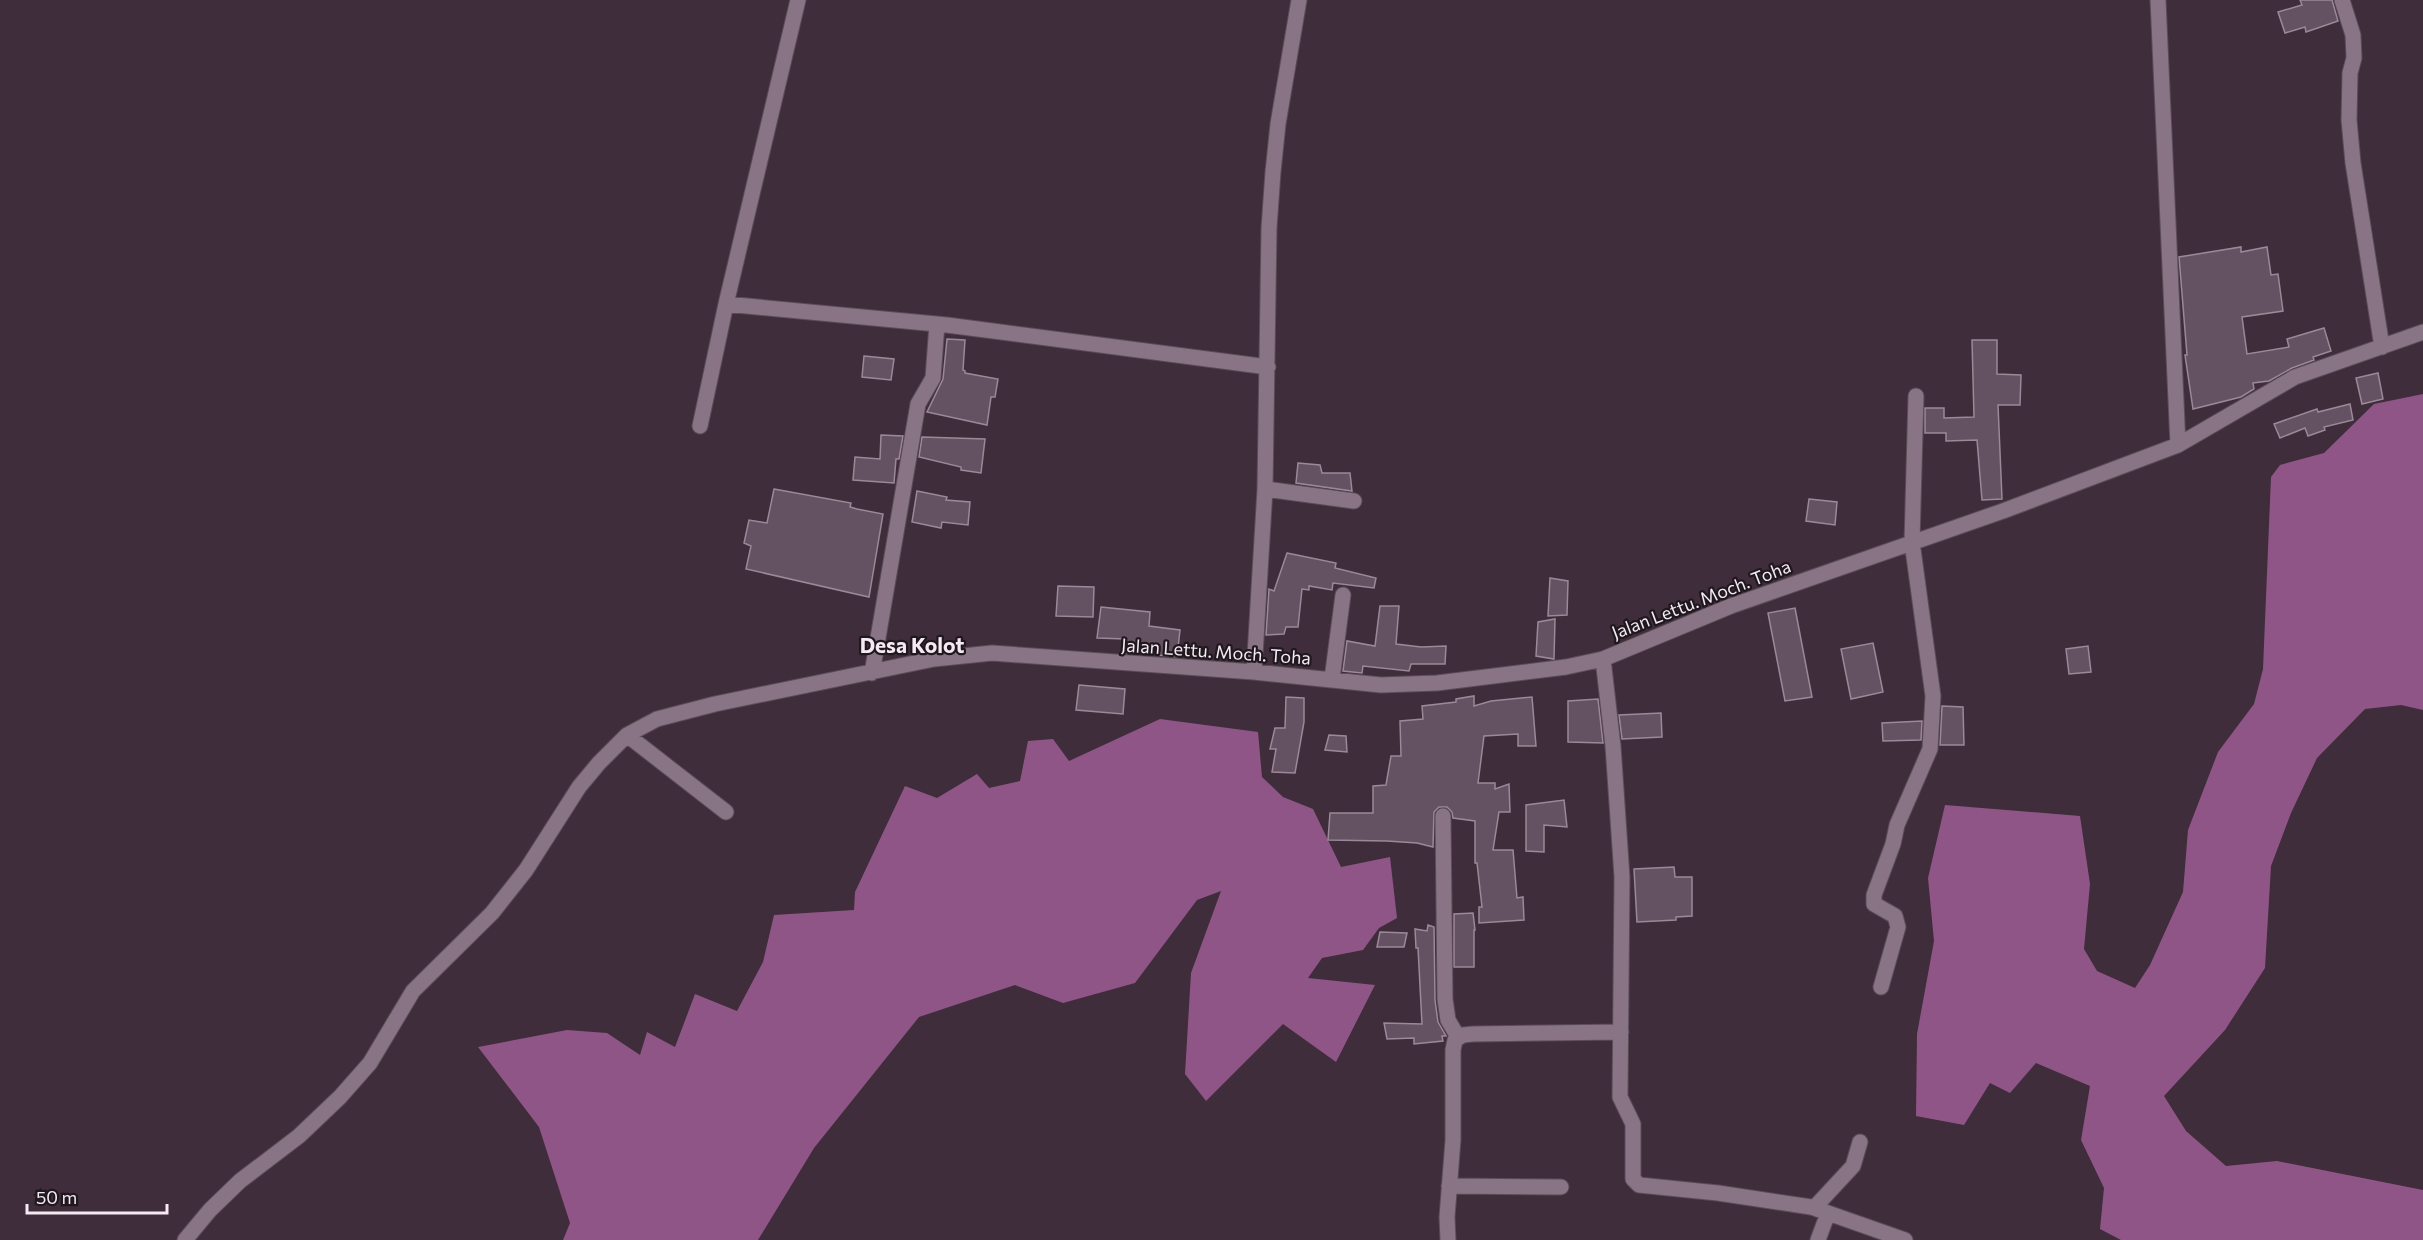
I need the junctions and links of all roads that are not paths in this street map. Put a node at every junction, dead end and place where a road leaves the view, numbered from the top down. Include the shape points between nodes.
1 (798, 0) edge
2 (1299, 0) edge
3 (2158, 0) edge
4 (2343, 0) edge
5 (726, 304) junction
6 (937, 324) junction
7 (2423, 332) edge
8 (2382, 347) junction
9 (1268, 367) junction
10 (1916, 396) dead end
11 (700, 426) dead end
12 (2178, 445) junction
13 (1265, 489) junction
14 (1354, 501) dead end
15 (1912, 542) junction
16 (1343, 595) dead end
17 (1603, 659) junction
18 (1254, 672) junction
19 (872, 673) junction
20 (1332, 679) junction
21 (627, 735) junction
22 (726, 812) dead end
23 (1443, 816) dead end
24 (1881, 987) dead end
25 (1621, 1032) junction
26 (1458, 1037) junction
27 (1860, 1142) dead end
28 (1449, 1186) junction
29 (1561, 1187) dead end
30 (1821, 1210) junction
31 (185, 1240) edge
32 (1448, 1240) edge
33 (1818, 1240) edge
34 (1905, 1240) edge

1 - 5 street
2 - 9 street via 1273,172
3 - 12 street
4 - 8 street via 2353,35 2349,120 2353,163
5 - 6 street
5 - 11 street
6 - 9 street
6 - 19 street via 935,368 918,404
7 - 8 street, Jalan Lettu. Moch. Toha
8 - 12 street, Jalan Lettu. Moch. Toha via 2295,377
9 - 13 street
10 - 15 street
12 - 15 street, Jalan Lettu. Moch. Toha
13 - 14 street
13 - 18 street
15 - 17 street, Jalan Lettu. Moch. Toha via 1731,606
15 - 24 street via 1933,696 1930,749 1897,825 1874,895 1875,904 1895,916 1898,927
16 - 20 street
17 - 20 street, Jalan Lettu. Moch. Toha via 1437,683 1381,684
17 - 25 street via 1622,877
18 - 19 street, Jalan Lettu. Moch. Toha via 992,653 934,659
18 - 20 street, Jalan Lettu. Moch. Toha
19 - 21 street, Jalan Lettu. Moch. Toha via 681,712
21 - 22 street
21 - 31 street, Jalan Lettu. Moch. Toha via 579,787 526,870 492,913 413,991 363,1072 299,1136 240,1180
23 - 26 street via 1444,999 1448,1020
25 - 26 street
25 - 30 street via 1620,1097 1633,1124 1633,1179 1639,1185
26 - 28 street via 1453,1050
27 - 30 street via 1853,1166
28 - 29 street
28 - 32 street
30 - 33 street
30 - 34 street

